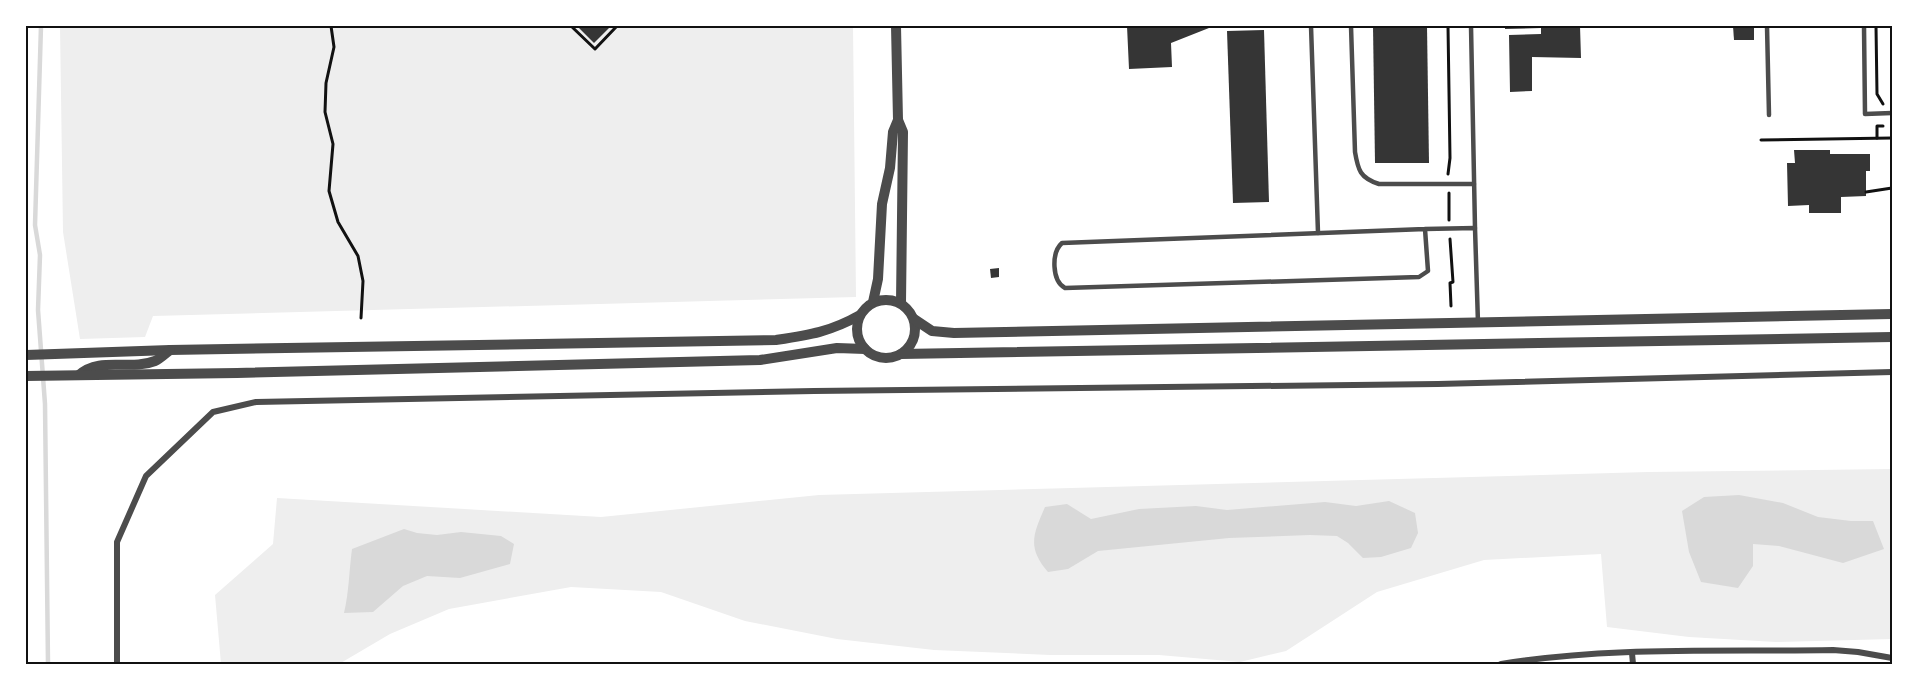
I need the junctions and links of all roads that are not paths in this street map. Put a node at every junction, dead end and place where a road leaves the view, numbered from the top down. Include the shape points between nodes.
1 (896, 26) edge
2 (1311, 26) edge
3 (1352, 26) edge
4 (1471, 26) edge
5 (1767, 26) edge
6 (1864, 26) edge
7 (1893, 113) edge
8 (1769, 115) dead end
9 (898, 120) junction
10 (1474, 184) junction
11 (1475, 228) junction
12 (1425, 229) junction
13 (1318, 232) junction
14 (873, 302) junction
15 (901, 303) junction
16 (1893, 314) edge
17 (860, 315) junction
18 (914, 319) junction
19 (1478, 323) junction
20 (1893, 338) edge
21 (864, 349) junction
22 (171, 350) junction
23 (900, 354) junction
24 (26, 355) edge
25 (1893, 372) edge
26 (79, 375) junction
27 (26, 376) edge
28 (1632, 653) junction
29 (1893, 658) edge
30 (117, 664) edge
31 (1501, 664) edge
32 (1633, 664) edge

1 - 9 street
2 - 13 lane
3 - 10 lane via 1355,152 1363,175 1379,184
4 - 10 lane
5 - 8 lane
6 - 7 lane via 1865,114
9 - 14 street via 892,132 882,204
9 - 15 street via 903,132
10 - 11 lane
11 - 12 lane
11 - 19 lane
12 - 13 lane
12 - 13 lane via 1428,271 1419,277 1065,288 1056,280 1056,255 1062,243
14 - 15 street
14 - 17 street
15 - 18 street
16 - 19 street
17 - 21 street via 856,332
17 - 22 street via 822,333 776,340
18 - 19 street via 932,331 954,333
18 - 23 street via 914,339
20 - 23 street
21 - 23 street via 881,358
21 - 26 street via 837,348 760,360
22 - 24 street
22 - 26 street via 156,361 96,365
25 - 30 street via 1438,384 256,402 213,412 146,476 117,542
26 - 27 street
28 - 29 street via 1833,650
28 - 31 street via 1546,657
28 - 32 street

